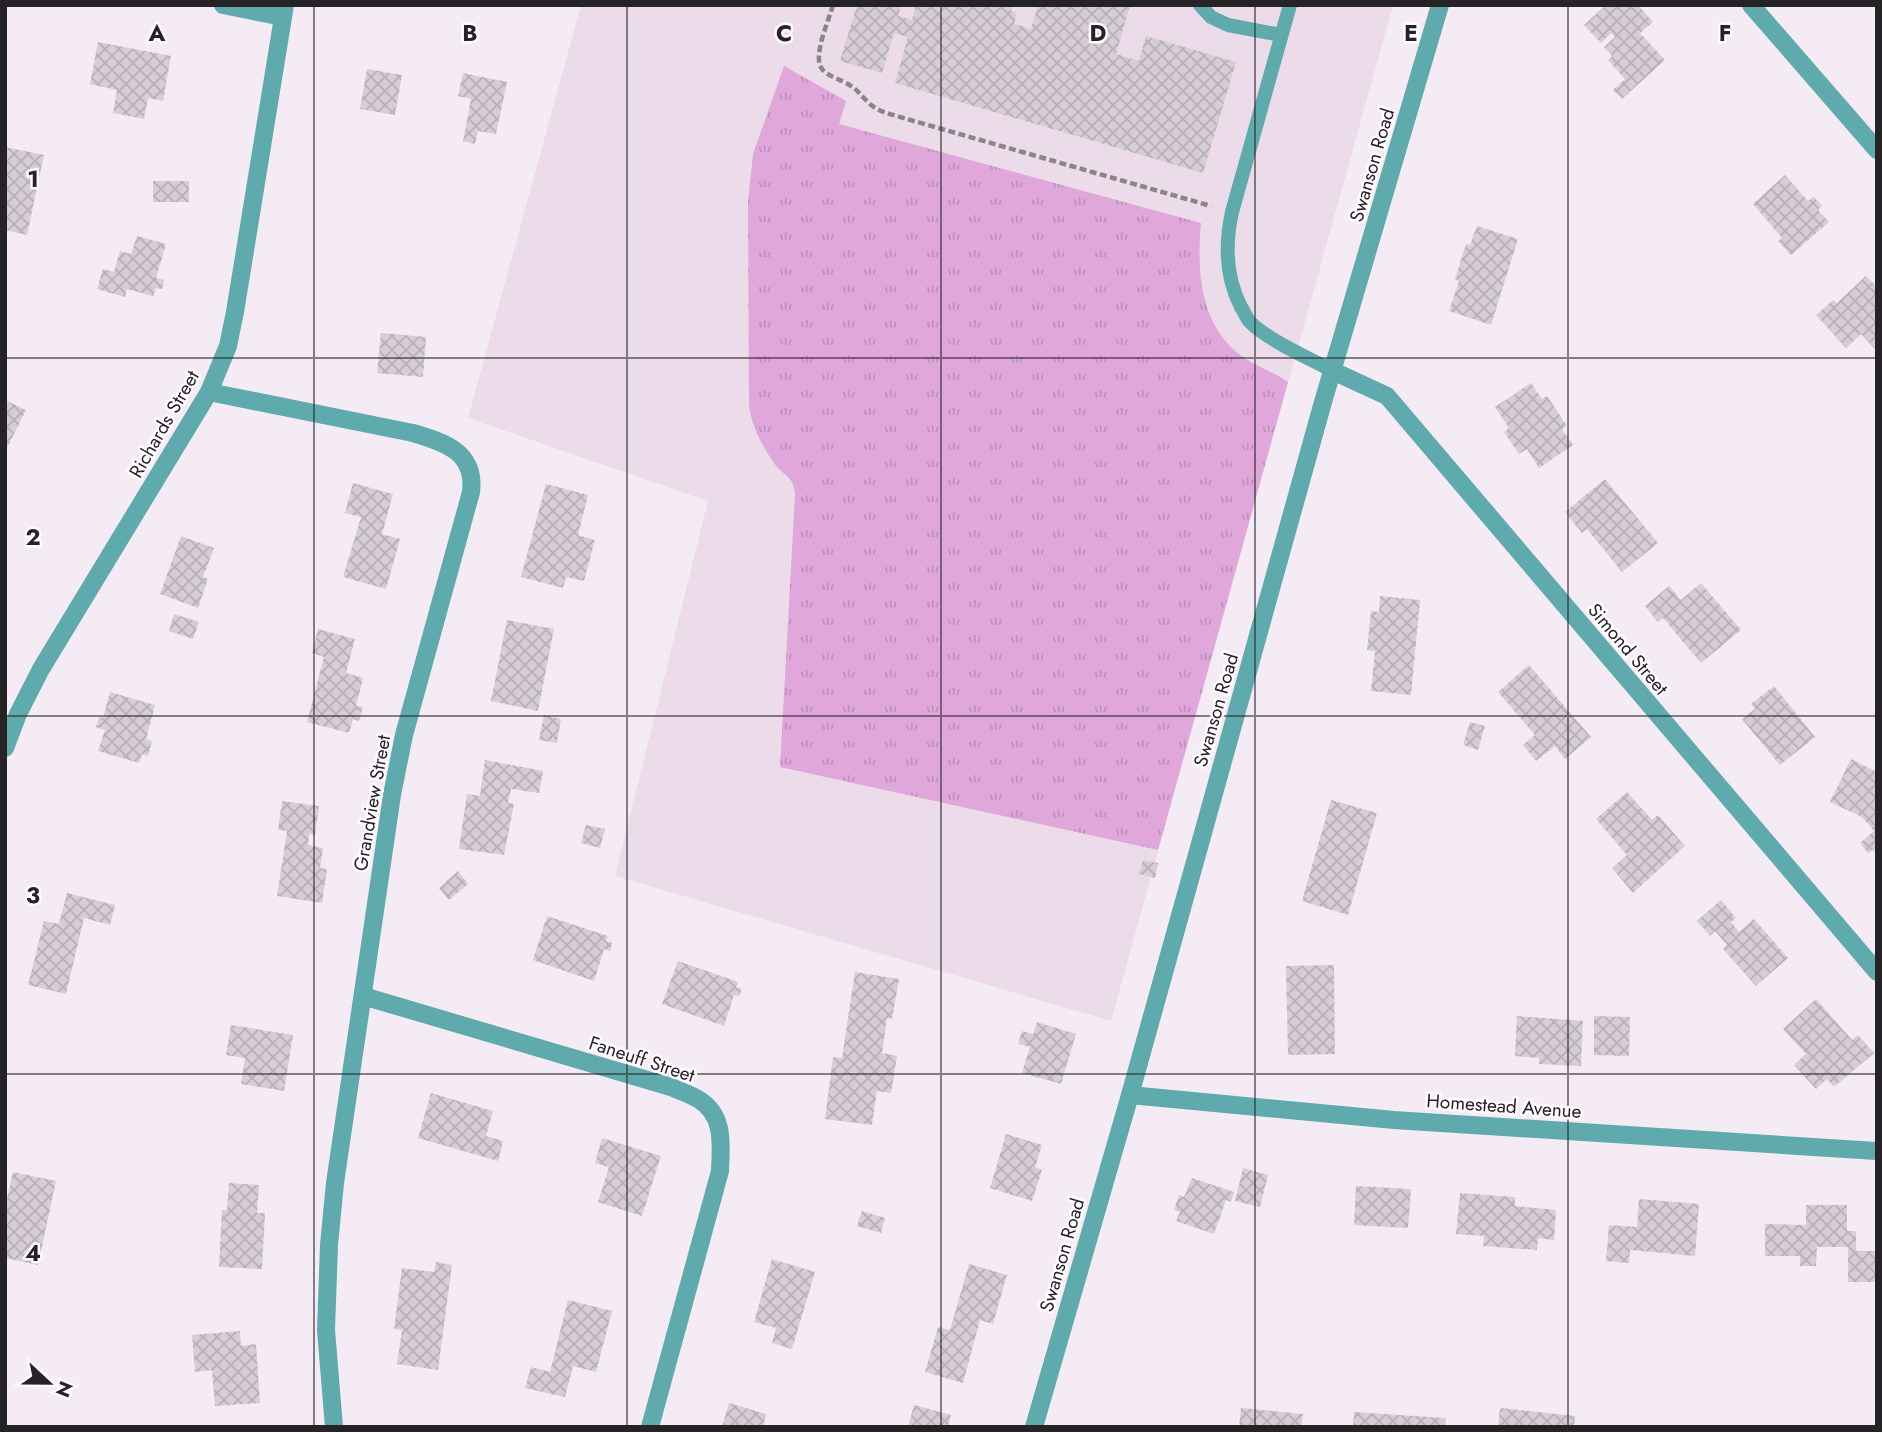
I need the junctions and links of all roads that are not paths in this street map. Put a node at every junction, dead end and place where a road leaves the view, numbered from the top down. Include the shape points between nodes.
1 (223, 5) edge
2 (1200, 5) edge
3 (1290, 5) edge
4 (1440, 5) edge
5 (1751, 5) edge
6 (284, 11) edge
7 (1281, 35) junction
8 (1877, 150) edge
9 (1333, 371) junction
10 (209, 392) junction
11 (5, 748) edge
12 (1877, 972) edge
13 (363, 996) junction
14 (1130, 1095) junction
15 (1877, 1151) edge
16 (334, 1427) edge
17 (650, 1427) edge
18 (1034, 1427) edge

1 - 6 street
2 - 7 lane via 1228,25
3 - 7 lane
4 - 9 street, Swanson Road
5 - 8 street
6 - 10 street, Richards Street via 235,312 228,346
7 - 9 lane via 1232,212 1228,270 1248,320
9 - 12 street, Simond Street via 1387,396
9 - 14 street, Swanson Road
10 - 11 street, Richards Street via 41,669
10 - 13 street, Grandview Street via 432,439 456,450 471,475 471,492 404,735
13 - 16 street, Grandview Street via 329,1245 326,1330
13 - 17 street, Faneuff Street via 671,1087 698,1099 716,1117 721,1133 720,1171
14 - 15 street, Homestead Avenue via 1394,1121
14 - 18 street, Swanson Road

